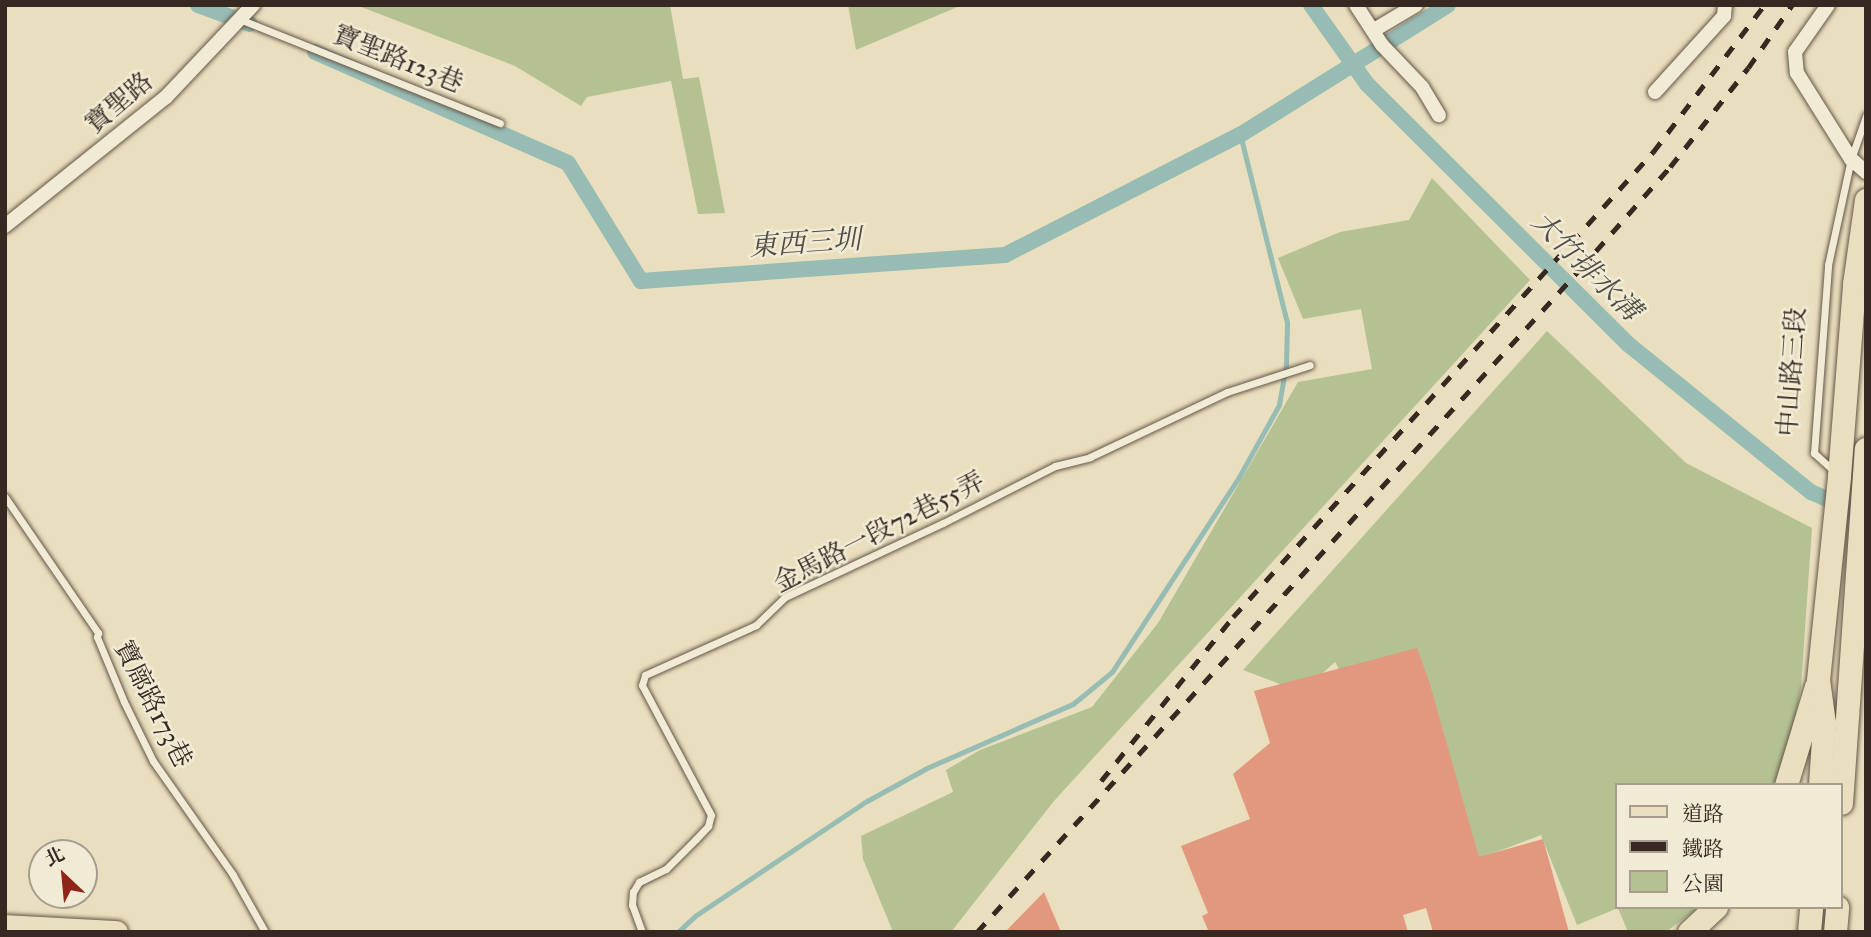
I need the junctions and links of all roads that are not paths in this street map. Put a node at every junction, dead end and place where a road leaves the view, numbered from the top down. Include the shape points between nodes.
1 (253, 5) edge
2 (1356, 5) edge
3 (1416, 5) edge
4 (1725, 5) edge
5 (1828, 5) edge
6 (242, 20) junction
7 (1374, 30) junction
8 (1656, 92) dead end
9 (1439, 115) dead end
10 (1866, 116) edge
11 (500, 122) dead end
12 (1851, 159) junction
13 (1866, 172) edge
14 (1866, 200) edge
15 (5, 226) edge
16 (1310, 365) dead end
17 (1866, 449) edge
18 (1839, 479) junction
19 (1864, 479) edge
20 (5, 497) edge
21 (1830, 569) junction
22 (1861, 576) edge
23 (1859, 629) edge
24 (1818, 680) junction
25 (1787, 783) edge
26 (1820, 783) edge
27 (1843, 784) edge
28 (1714, 909) edge
29 (1811, 909) edge
30 (5, 926) edge
31 (116, 932) edge
32 (265, 932) edge
33 (642, 932) edge
34 (1689, 932) edge
35 (1809, 932) edge

1 - 6 street, 寶聖路
2 - 7 street
3 - 7 street
4 - 8 street via 1724,16
5 - 12 street via 1795,52 1797,74
6 - 11 lane, 寶聖路123巷
6 - 15 street, 寶聖路 via 136,124
7 - 9 street via 1382,45 1422,87
10 - 12 lane, 中山路三段
12 - 13 street
12 - 18 lane, 中山路三段 via 1828,265 1814,453
14 - 18 main road, 中山路三段 via 1854,284
16 - 33 lane, 金馬路一段72巷55弄 via 1227,392 1090,457 1055,466 785,597 757,625 645,675 642,685 711,815 708,826 666,869 639,882 633,892 632,905
17 - 19 main road
18 - 19 street
18 - 21 main road
19 - 22 main road
20 - 32 lane, 寶廍路173巷 via 98,633 153,761 233,875
21 - 22 lane
21 - 24 main road
22 - 23 main road
23 - 27 main road
24 - 25 main road
24 - 26 main road via 1824,723
28 - 34 main road
29 - 35 main road
30 - 31 main road

